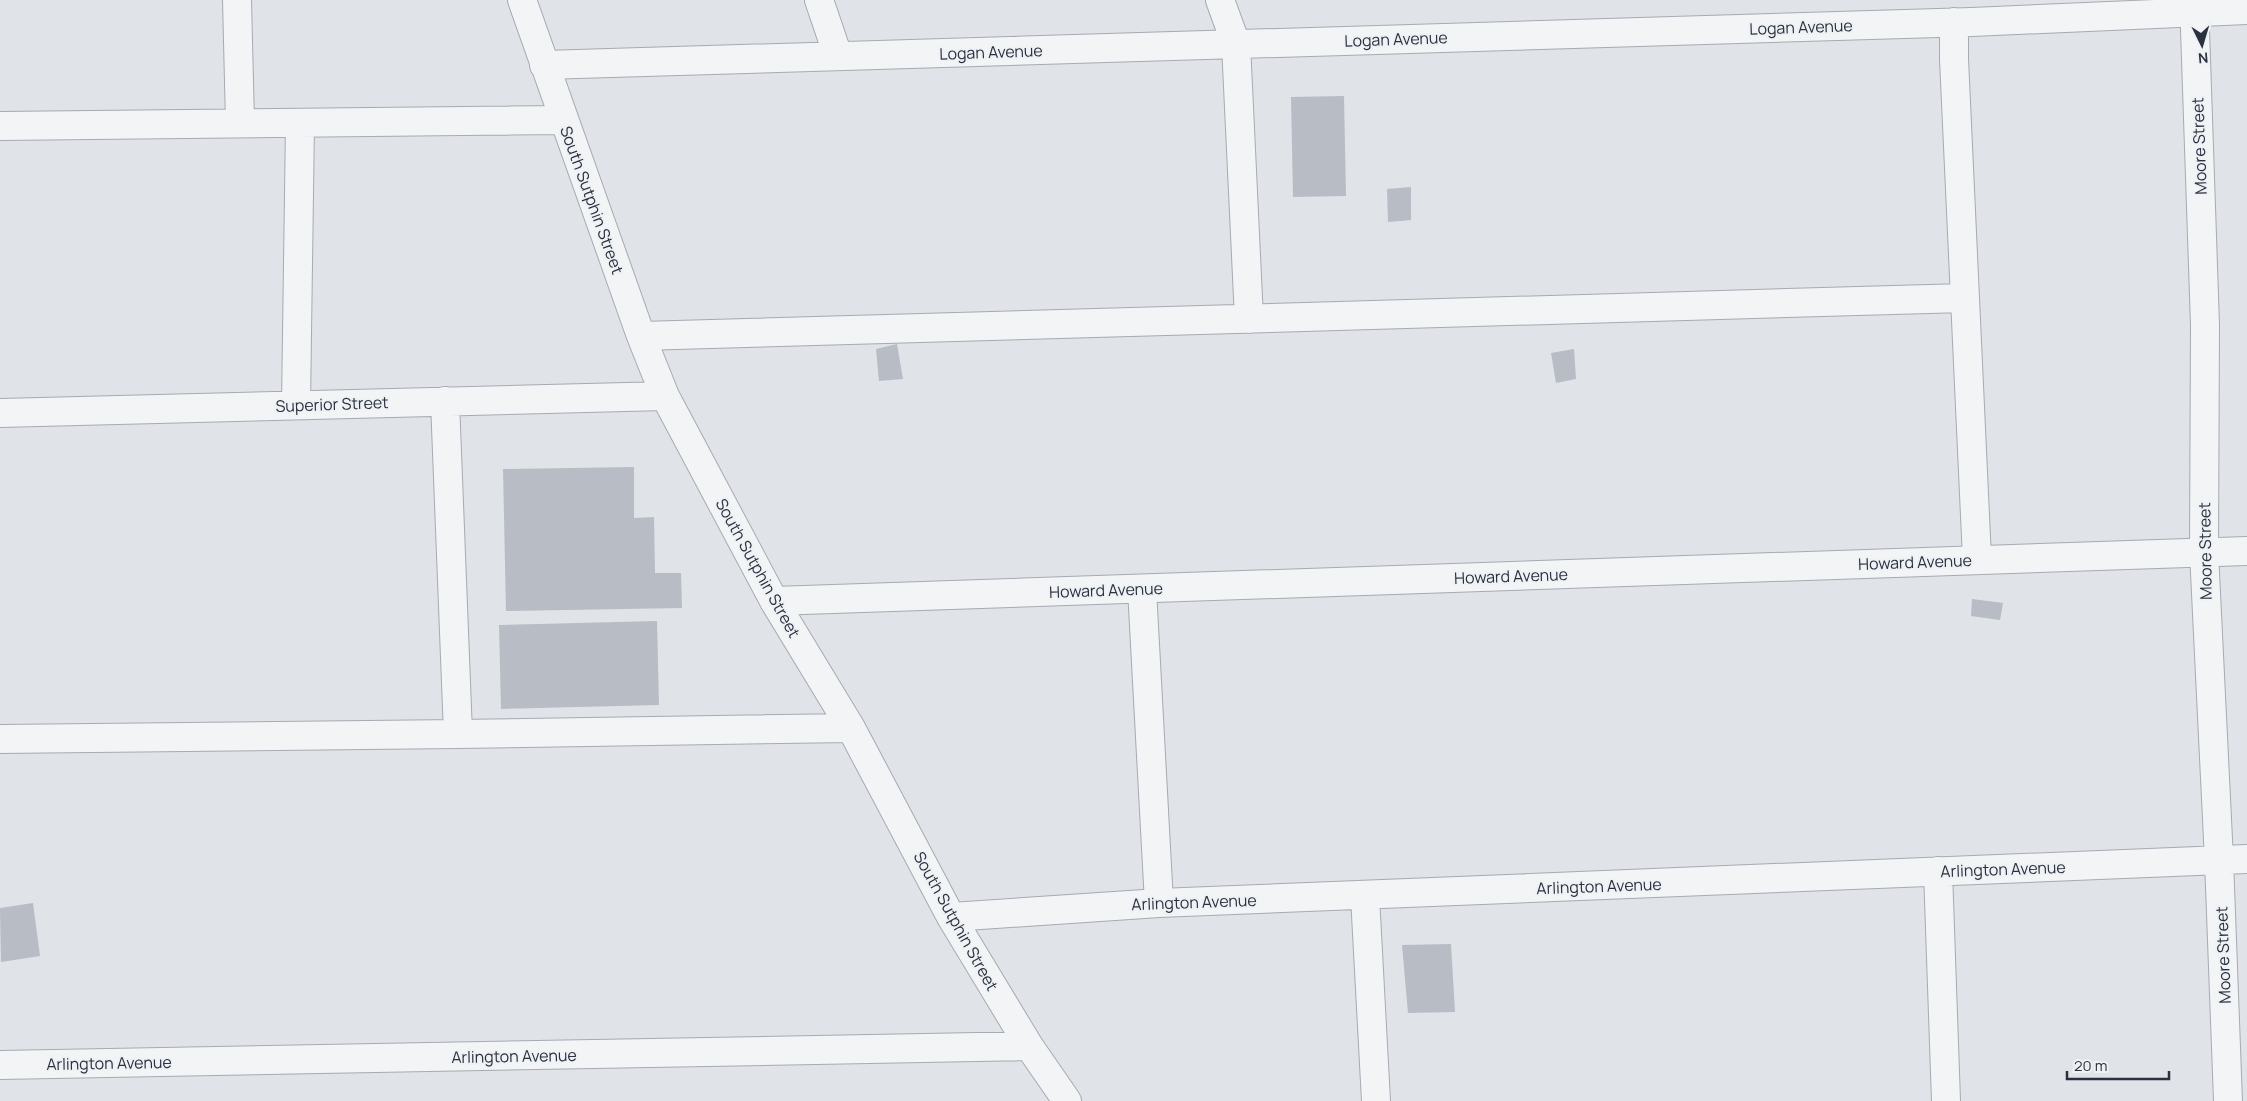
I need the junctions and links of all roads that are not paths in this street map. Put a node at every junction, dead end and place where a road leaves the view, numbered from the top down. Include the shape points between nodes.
1 (237, 0) edge
2 (522, 0) edge
3 (819, 0) edge
4 (1220, 0) edge
5 (2194, 6) edge
6 (2247, 10) edge
7 (1966, 15) edge
8 (1236, 44) junction
9 (838, 56) junction
10 (544, 65) junction
11 (564, 120) junction
12 (240, 123) junction
13 (300, 123) junction
14 (0, 126) edge
15 (1965, 298) junction
16 (1249, 318) junction
17 (641, 336) junction
18 (665, 396) junction
19 (445, 401) junction
20 (296, 405) junction
21 (0, 413) edge
22 (2247, 551) edge
23 (2204, 552) junction
24 (1977, 559) junction
25 (1142, 589) junction
26 (774, 601) junction
27 (851, 728) junction
28 (458, 734) junction
29 (0, 739) edge
30 (2247, 859) edge
31 (2220, 860) junction
32 (1938, 871) junction
33 (1365, 896) junction
34 (1158, 903) junction
35 (951, 917) junction
36 (1029, 1046) junction
37 (0, 1065) edge
38 (1067, 1101) edge
39 (1376, 1101) edge
40 (1946, 1101) edge
41 (2228, 1101) edge

1 - 12 street
2 - 10 street, South Sutphin Street
3 - 9 street
4 - 8 street
5 - 6 street, Logan Avenue
5 - 7 street, Logan Avenue
5 - 23 street, Moore Street via 2205,325
7 - 8 street, Logan Avenue
7 - 15 street via 1954,59
8 - 9 street, Logan Avenue
8 - 16 street
9 - 10 street, Logan Avenue
10 - 11 street, South Sutphin Street
11 - 13 street
11 - 17 street, South Sutphin Street
12 - 13 street
12 - 14 street
13 - 20 street
15 - 16 street
15 - 24 street
16 - 17 street
17 - 18 street, South Sutphin Street
18 - 19 street, Superior Street
18 - 26 street, South Sutphin Street
19 - 20 street, Superior Street
19 - 28 street
20 - 21 street, Superior Street
22 - 23 street, Howard Avenue
23 - 24 street, Howard Avenue
23 - 31 street, Moore Street
24 - 25 street, Howard Avenue
25 - 26 street, Howard Avenue
25 - 34 street
26 - 27 street, South Sutphin Street
27 - 28 street
27 - 35 street, South Sutphin Street
28 - 29 street
30 - 31 street, Arlington Avenue
31 - 32 street, Arlington Avenue
31 - 41 street, Moore Street
32 - 33 street, Arlington Avenue
32 - 40 street
33 - 34 street, Arlington Avenue
33 - 39 street
34 - 35 street, Arlington Avenue
35 - 36 street, South Sutphin Street
36 - 37 street, Arlington Avenue
36 - 38 street, South Sutphin Street

